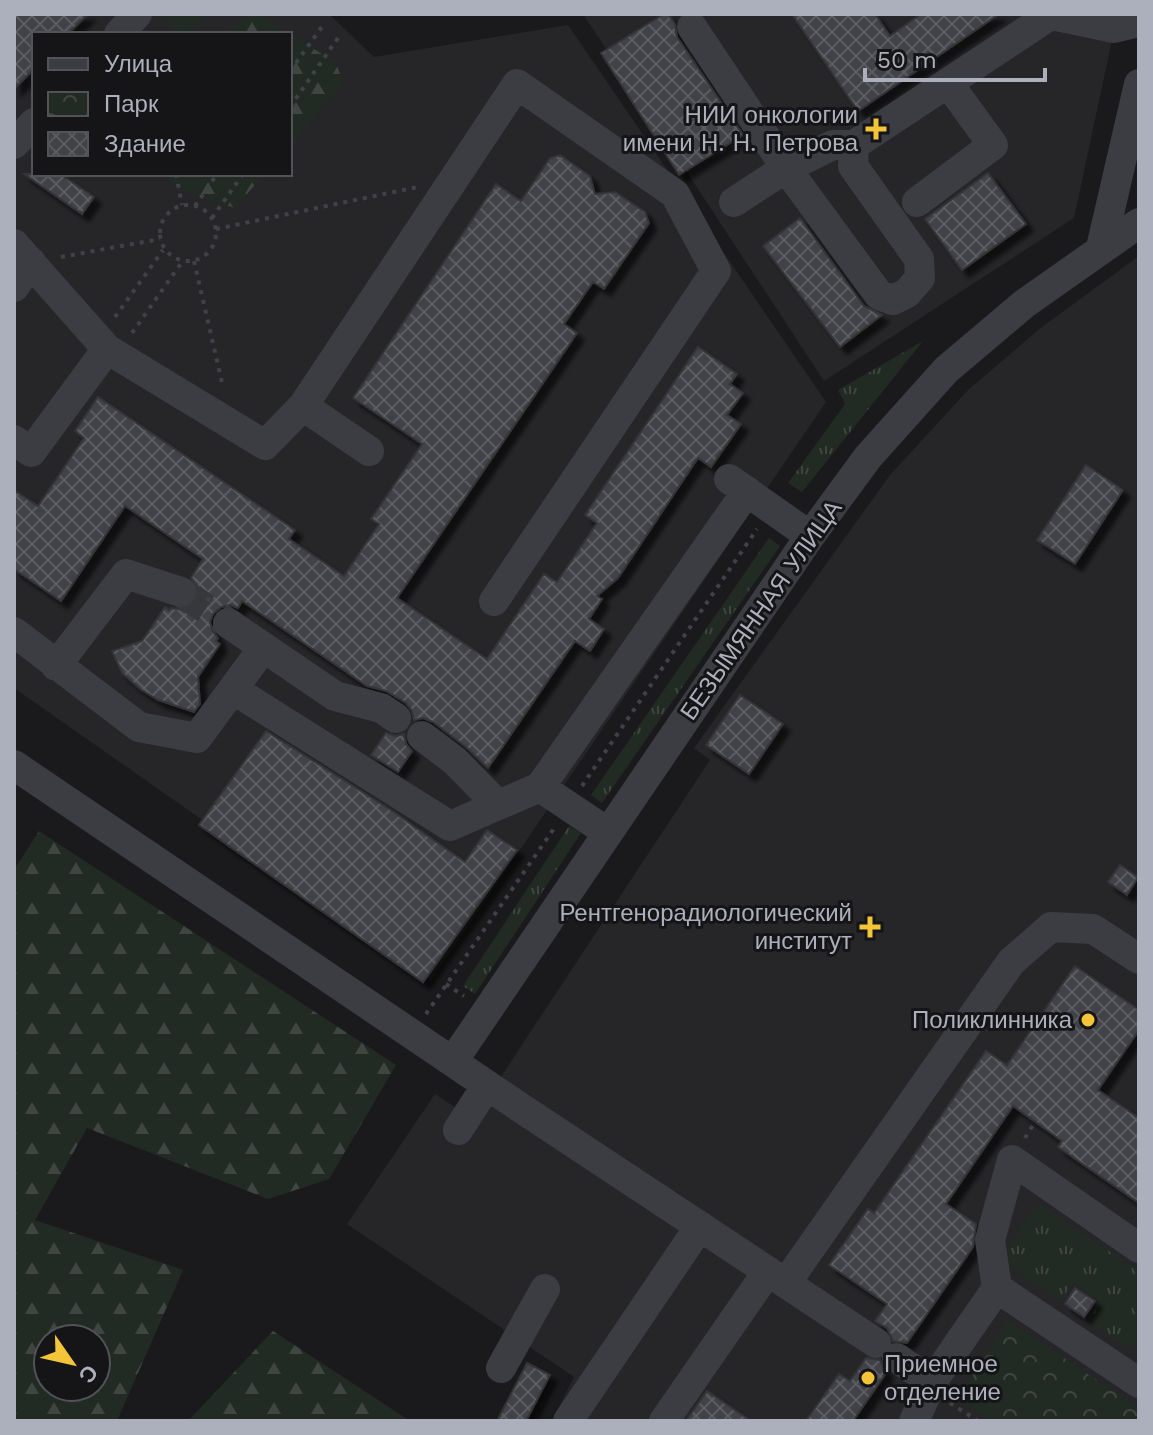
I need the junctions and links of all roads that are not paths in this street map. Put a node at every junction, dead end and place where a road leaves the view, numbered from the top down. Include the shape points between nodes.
1 (137, 14) edge
2 (1048, 15) edge
3 (1139, 22) edge
4 (692, 27) dead end
5 (121, 32) edge
6 (948, 83) junction
7 (1139, 84) edge
8 (32, 125) edge
9 (14, 144) edge
10 (854, 145) junction
11 (786, 168) junction
12 (734, 202) dead end
13 (917, 202) dead end
14 (1139, 223) edge
15 (1101, 248) junction
16 (20, 264) edge
17 (108, 348) junction
18 (303, 406) junction
19 (14, 440) edge
20 (369, 451) dead end
21 (810, 536) junction
22 (192, 599) tunnel mouth
23 (494, 601) dead end
24 (228, 623) tunnel mouth
25 (14, 632) edge
26 (263, 648) junction
27 (56, 666) junction
28 (234, 690) junction
29 (396, 718) dead end
30 (422, 736) dead end
31 (14, 765) edge
32 (540, 787) junction
33 (497, 804) junction
34 (607, 832) junction
35 (1139, 959) edge
36 (453, 1061) junction
37 (487, 1085) junction
38 (458, 1130) dead end
39 (700, 1226) junction
40 (1139, 1248) edge
41 (777, 1277) junction
42 (997, 1288) junction
43 (545, 1289) dead end
44 (501, 1368) dead end
45 (932, 1382) junction
46 (1139, 1383) edge
47 (568, 1421) edge
48 (664, 1421) edge
49 (914, 1421) edge

1 - 5 street
2 - 3 street via 1114,28
2 - 6 street
4 - 11 street
6 - 10 street
6 - 13 street via 993,145
7 - 15 street
8 - 9 street
10 - 11 street via 833,145
10 - 11 street via 853,166 919,259 920,278 893,300 879,295
11 - 12 street
14 - 15 street, БЕЗЫМЯННАЯ УЛИЦА
15 - 21 street, БЕЗЫМЯННАЯ УЛИЦА via 946,370 868,457
16 - 17 street
17 - 18 street via 265,445
17 - 19 street via 31,452
18 - 20 street
18 - 23 street via 517,84 675,194 716,271
21 - 32 street via 738,485
21 - 34 street, БЕЗЫМЯННАЯ УЛИЦА
22 - 27 street via 126,574
24 - 26 street
25 - 27 street
26 - 28 street
26 - 29 street via 335,696 381,708
27 - 28 street via 139,727 197,738
28 - 33 street via 450,826
30 - 33 street
31 - 36 street
32 - 33 street
32 - 34 street
34 - 36 street, БЕЗЫМЯННАЯ УЛИЦА
35 - 41 street via 1093,929 1051,927 1011,962
36 - 37 street
37 - 38 street
37 - 39 street
39 - 41 street
39 - 47 street
40 - 42 street via 1012,1160 990,1240
41 - 45 street
41 - 48 street
42 - 45 street
42 - 46 street
43 - 44 street
45 - 49 street

